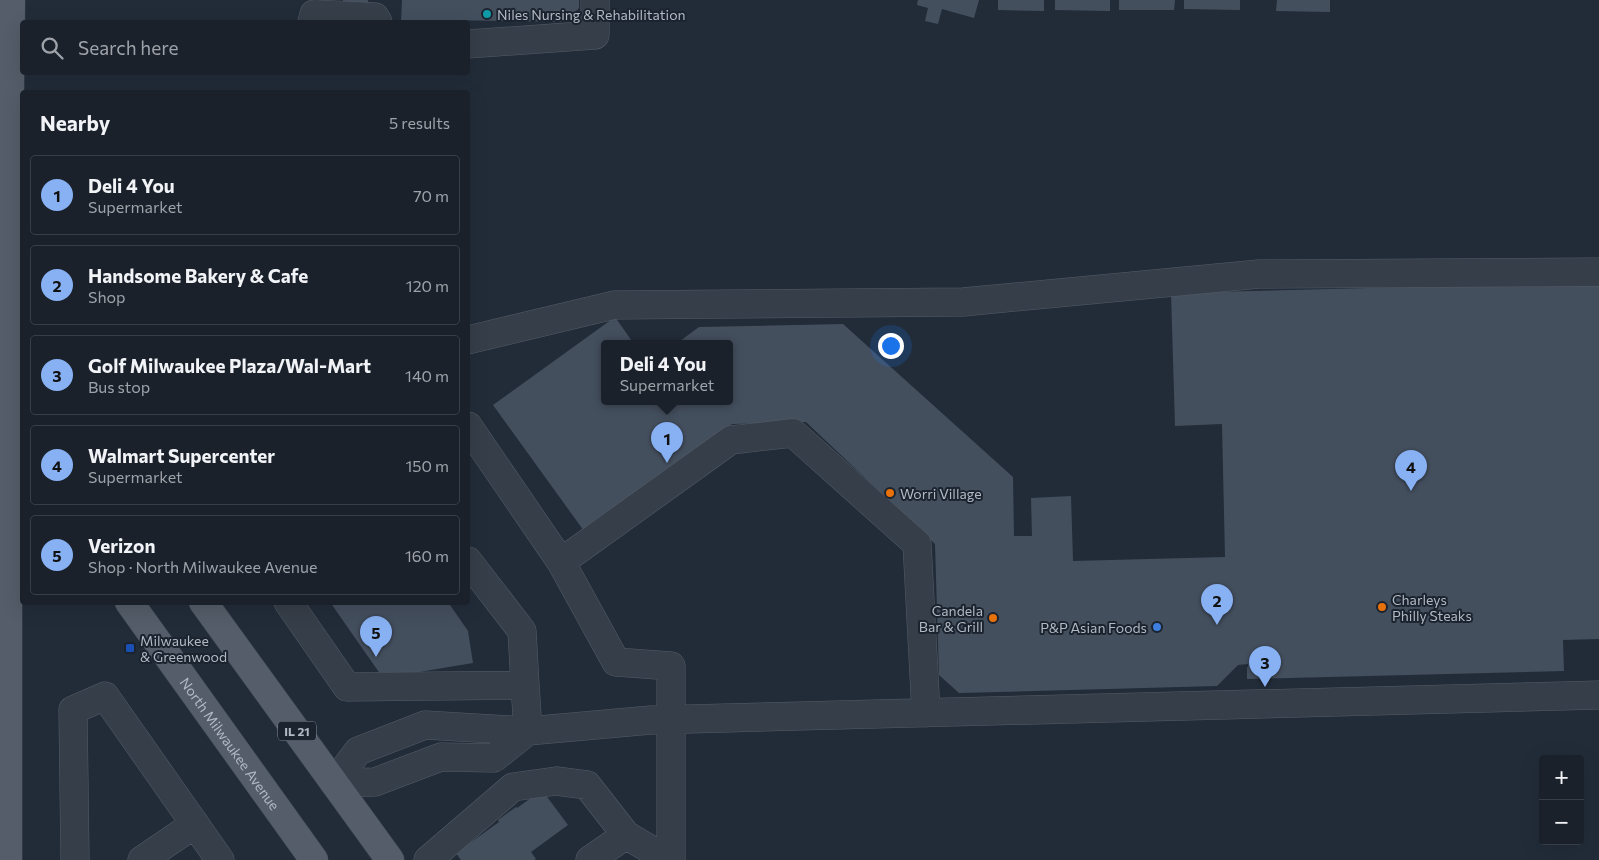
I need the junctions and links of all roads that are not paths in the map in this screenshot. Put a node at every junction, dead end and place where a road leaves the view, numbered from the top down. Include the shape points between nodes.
1 (11, 0) edge
2 (595, 0) edge
3 (312, 20) edge
4 (377, 20) edge
5 (470, 44) edge
6 (16, 50) edge
7 (1599, 272) edge
8 (10, 336) edge
9 (470, 340) edge
10 (470, 429) edge
11 (10, 438) edge
12 (20, 559) edge
13 (561, 562) junction
14 (470, 564) edge
15 (8, 587) junction
16 (131, 605) edge
17 (205, 605) edge
18 (290, 605) edge
19 (525, 685) junction
20 (1599, 695) edge
21 (926, 712) junction
22 (671, 720) junction
23 (528, 732) junction
24 (334, 783) junction
25 (195, 824) junction
26 (626, 835) junction
27 (8, 860) edge
28 (75, 860) edge
29 (142, 860) edge
30 (220, 860) edge
31 (314, 860) edge
32 (390, 860) edge
33 (428, 860) edge
34 (590, 860) edge
35 (670, 860) edge

1 - 6 main road
2 - 5 lane via 595,36
3 - 4 lane via 314,14 375,17
6 - 8 main road
7 - 9 lane via 1259,274 963,302 614,306
8 - 11 main road
10 - 13 lane
11 - 15 main road
12 - 15 main road
13 - 21 lane via 731,440 793,433 918,544
13 - 22 lane via 616,662 672,666
14 - 19 lane via 522,631
15 - 27 main road
16 - 31 main road, North Milwaukee Avenue
17 - 24 main road, IL 21
18 - 19 lane via 347,687
19 - 23 lane
20 - 21 lane
21 - 22 lane
22 - 23 lane
22 - 35 lane
23 - 24 lane via 494,758 440,757 375,782
23 - 24 lane via 426,725 358,751
24 - 32 main road, IL 21
25 - 28 lane via 105,696 73,710
25 - 29 lane
25 - 30 lane
26 - 33 lane via 587,784 556,781 513,787
26 - 34 lane
26 - 35 lane

